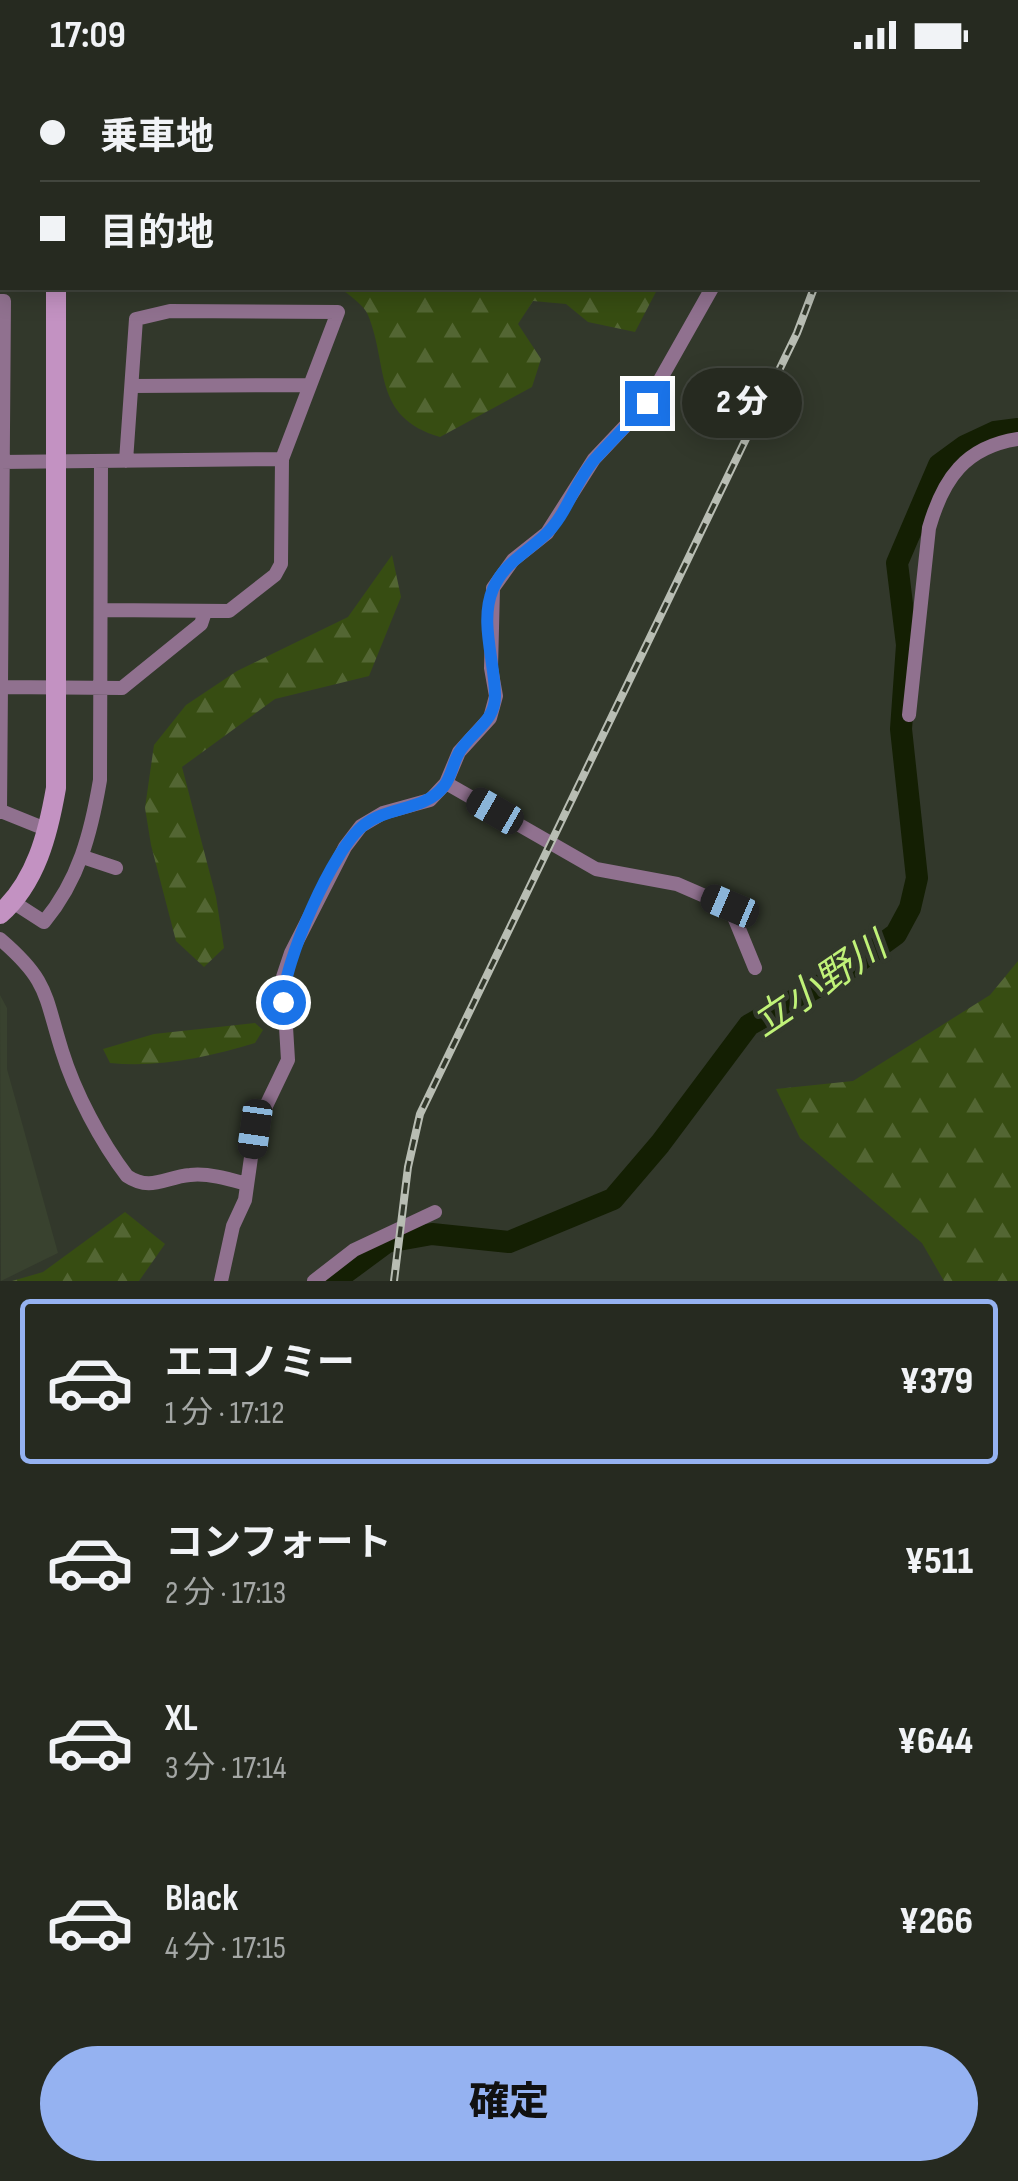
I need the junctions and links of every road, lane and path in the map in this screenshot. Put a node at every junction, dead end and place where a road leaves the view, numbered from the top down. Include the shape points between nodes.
1 (56, 290) edge
2 (711, 290) edge
3 (0, 302) edge
4 (309, 384) junction
5 (132, 386) junction
6 (1018, 439) edge
7 (54, 458) junction
8 (282, 459) junction
9 (126, 461) junction
10 (2, 462) edge
11 (100, 462) junction
12 (102, 610) junction
13 (205, 612) junction
14 (2, 687) edge
15 (99, 687) junction
16 (54, 690) junction
17 (910, 715) dead end
18 (446, 784) junction
19 (0, 812) edge
20 (48, 830) junction
21 (84, 857) junction
22 (116, 868) dead end
23 (7, 908) edge
24 (0, 939) edge
25 (754, 968) dead end
26 (248, 1184) junction
27 (436, 1212) dead end
28 (221, 1281) edge
29 (314, 1281) edge

1 - 7 street
2 - 18 street via 647,403 594,459 548,533 513,560 493,588 496,696 490,718 459,752
3 - 10 street
4 - 5 street
4 - 5 street via 338,312 170,311 136,319
4 - 8 street
5 - 9 street
6 - 17 street via 956,466 936,504
7 - 10 street
7 - 11 street
7 - 16 street
8 - 9 street
8 - 13 street via 281,564 229,612
9 - 11 street
10 - 14 street
11 - 12 street
12 - 13 street
12 - 15 street
13 - 15 street via 201,624 122,688
14 - 16 street
14 - 19 street
15 - 16 street
15 - 21 street via 100,780
16 - 20 street via 56,788
18 - 25 street via 596,869 677,884 730,906
18 - 26 street via 430,800 361,826 330,874 283,977 288,1060 255,1129
19 - 20 street
20 - 23 street
21 - 22 street
21 - 23 street via 44,922
24 - 26 street via 49,995 74,1081 127,1176 138,1184 188,1175
26 - 28 street
27 - 29 street via 354,1250

